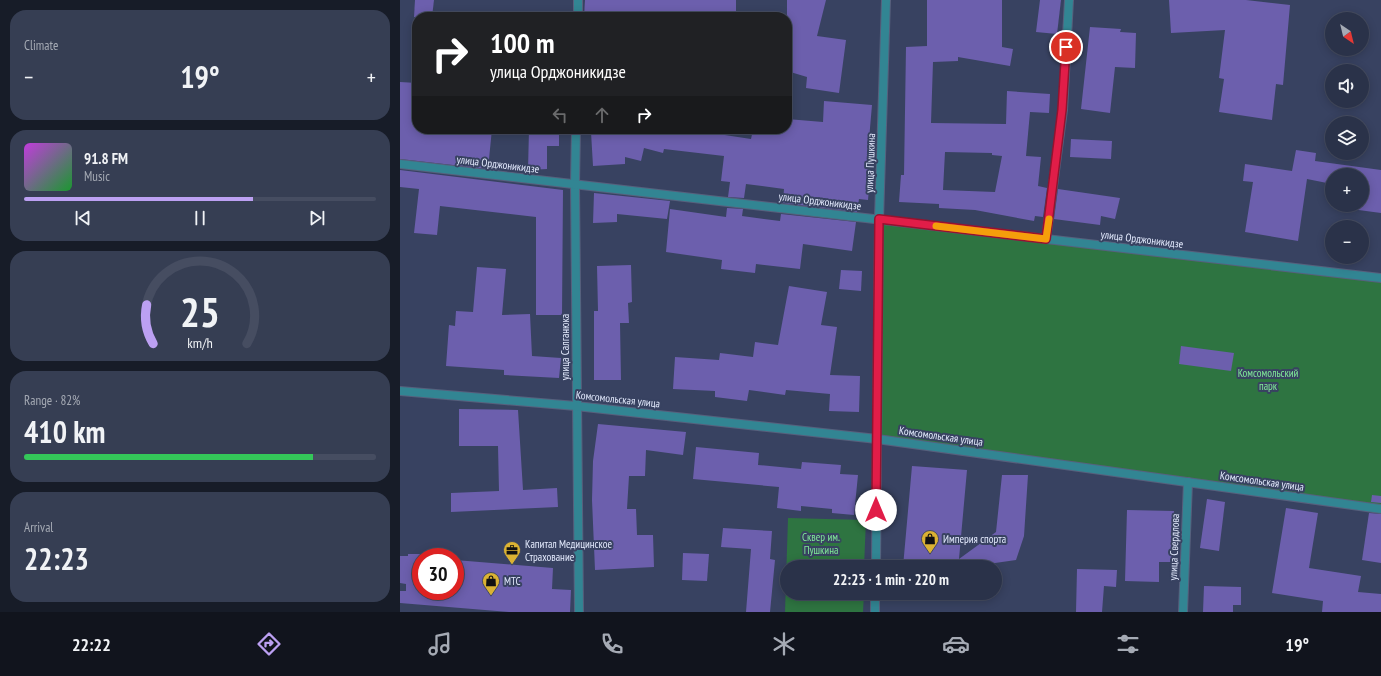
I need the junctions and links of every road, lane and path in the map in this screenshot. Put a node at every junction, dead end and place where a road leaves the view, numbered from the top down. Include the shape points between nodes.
1 (578, 0) edge
2 (886, 0) edge
3 (1069, 0) edge
4 (578, 12) edge
5 (576, 134) edge
6 (400, 164) edge
7 (575, 184) junction
8 (879, 219) junction
9 (1046, 239) junction
10 (1381, 278) edge
11 (400, 391) edge
12 (576, 406) junction
13 (877, 438) junction
14 (1188, 482) junction
15 (1381, 510) edge
16 (876, 560) edge
17 (875, 600) edge
18 (579, 612) edge
19 (875, 612) edge
20 (1182, 612) edge

1 - 4 street
2 - 8 street, улица Пушкина
3 - 9 street via 1062,110
5 - 7 street, улица Салганюка
6 - 7 street, улица Орджоникидзе
7 - 8 street, улица Орджоникидзе
7 - 12 street, улица Салганюка
8 - 9 street, улица Орджоникидзе
8 - 13 street, улица Пушкина
9 - 10 street, улица Орджоникидзе
11 - 12 street, Комсомольская улица
12 - 13 street, Комсомольская улица
12 - 18 street, улица Салганюка
13 - 14 street, Комсомольская улица
13 - 16 street, улица Пушкина
14 - 15 street, Комсомольская улица
14 - 20 street, улица Свердлова
17 - 19 street

